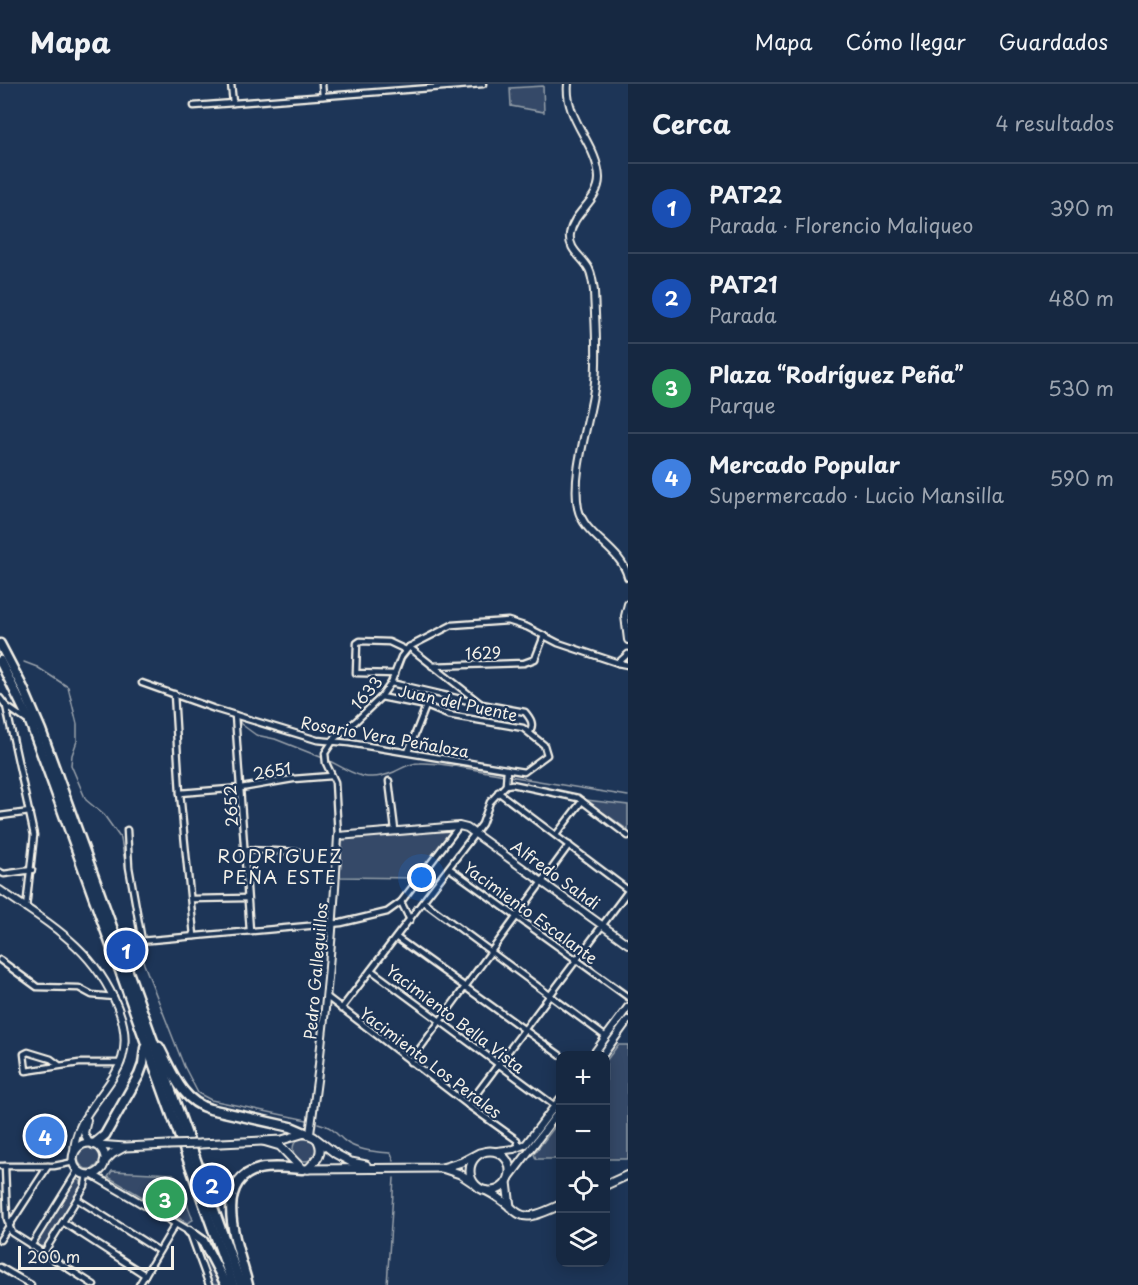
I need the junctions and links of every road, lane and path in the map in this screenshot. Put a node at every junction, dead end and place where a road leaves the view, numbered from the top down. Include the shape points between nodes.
1 (231, 84) edge
2 (322, 84) edge
3 (483, 84) edge
4 (568, 84) edge
5 (444, 86) edge
6 (323, 96) junction
7 (233, 104) junction
8 (194, 106) dead end
9 (628, 577) edge
10 (628, 604) edge
11 (627, 616) edge
12 (544, 636) junction
13 (628, 640) edge
14 (0, 644) edge
15 (407, 648) junction
16 (628, 654) edge
17 (0, 662) edge
18 (618, 663) junction
19 (628, 665) edge
20 (432, 666) junction
21 (394, 674) junction
22 (142, 683) dead end
23 (391, 683) junction
24 (174, 694) junction
25 (381, 697) junction
26 (0, 698) edge
27 (482, 704) junction
28 (6, 706) junction
29 (426, 706) junction
30 (235, 715) junction
31 (30, 722) junction
32 (530, 732) junction
33 (333, 741) junction
34 (408, 752) junction
35 (507, 769) junction
36 (332, 776) junction
37 (389, 781) dead end
38 (506, 785) junction
39 (241, 788) junction
40 (498, 792) junction
41 (180, 793) junction
42 (582, 801) junction
43 (30, 812) junction
44 (0, 816) edge
45 (459, 826) junction
46 (127, 830) dead end
47 (395, 830) junction
48 (476, 832) junction
49 (338, 836) junction
50 (556, 836) junction
51 (628, 836) edge
52 (569, 845) junction
53 (244, 850) junction
54 (300, 852) dead end
55 (450, 868) junction
56 (32, 870) junction
57 (0, 872) edge
58 (542, 881) junction
59 (0, 890) edge
60 (628, 890) edge
61 (247, 898) junction
62 (191, 899) junction
63 (401, 902) junction
64 (424, 902) junction
65 (26, 908) junction
66 (516, 916) junction
67 (411, 920) junction
68 (334, 923) junction
69 (602, 925) junction
70 (250, 931) junction
71 (194, 936) junction
72 (397, 938) junction
73 (142, 941) junction
74 (118, 943) junction
75 (628, 944) edge
76 (491, 952) junction
77 (0, 960) edge
78 (577, 960) junction
79 (371, 970) junction
80 (465, 987) junction
81 (550, 996) junction
82 (114, 997) junction
83 (327, 997) junction
84 (628, 997) edge
85 (628, 1007) edge
86 (341, 1009) junction
87 (628, 1020) edge
88 (145, 1021) junction
89 (440, 1021) junction
90 (525, 1030) junction
91 (142, 1033) junction
92 (606, 1037) junction
93 (596, 1051) edge
94 (606, 1051) edge
95 (556, 1052) edge
96 (410, 1062) junction
97 (121, 1063) junction
98 (59, 1065) junction
99 (498, 1065) junction
100 (468, 1106) junction
101 (556, 1107) edge
102 (556, 1110) edge
103 (556, 1111) edge
104 (88, 1113) junction
105 (307, 1134) junction
106 (295, 1137) junction
107 (263, 1141) junction
108 (318, 1141) junction
109 (94, 1144) junction
110 (125, 1147) junction
111 (519, 1147) junction
112 (497, 1151) junction
113 (479, 1153) junction
114 (290, 1156) junction
115 (74, 1158) junction
116 (104, 1162) junction
117 (2, 1166) edge
118 (48, 1166) junction
119 (384, 1168) junction
120 (442, 1168) junction
121 (305, 1169) junction
122 (78, 1170) junction
123 (89, 1174) junction
124 (628, 1175) edge
125 (508, 1180) junction
126 (610, 1183) edge
127 (475, 1185) junction
128 (485, 1190) junction
129 (77, 1199) junction
130 (556, 1207) edge
131 (511, 1209) junction
132 (63, 1222) junction
133 (176, 1223) junction
134 (9, 1227) junction
135 (189, 1231) junction
136 (0, 1240) edge
137 (31, 1246) junction
138 (159, 1251) junction
139 (43, 1254) junction
140 (0, 1267) edge
141 (145, 1275) junction
142 (31, 1285) edge
143 (94, 1285) edge
144 (139, 1285) edge
145 (209, 1285) edge
146 (226, 1285) edge
147 (233, 1285) edge
148 (241, 1285) edge
149 (248, 1285) edge

1 - 7 street
2 - 6 street
3 - 5 street
4 - 9 street via 570,107 599,178 596,193 570,236 572,248 590,270 594,290 595,382 578,477 578,505 586,526 621,562
5 - 6 street
6 - 7 street
7 - 8 street
10 - 11 street
11 - 13 street
12 - 15 street via 517,622 452,624
12 - 18 street
12 - 20 street, 1629 via 535,659 524,663
14 - 74 highway via 41,730
15 - 20 street
15 - 21 street, 1633
15 - 21 street via 389,642 357,643 356,673
16 - 18 street
17 - 31 highway
18 - 19 street
20 - 27 street
21 - 23 street, 1633
22 - 24 street, Rosario Vera Peñaloza
23 - 25 street, 1633
23 - 27 street, Juan del Puente
24 - 30 street, Rosario Vera Peñaloza
24 - 41 street
25 - 29 street, Juan del Puente
25 - 33 street, 1633
26 - 28 street
27 - 32 street, Juan del Puente via 525,712 532,722
28 - 31 street
28 - 43 street
29 - 32 street, Juan del Puente via 448,716
29 - 34 street
30 - 33 street, Rosario Vera Peñaloza via 317,740
30 - 39 street, 2652
31 - 91 highway
32 - 35 street, Rosario Vera Peñaloza via 544,745 547,755 524,772
33 - 34 street, Rosario Vera Peñaloza
33 - 36 street, Pedro Galleguillos via 326,753
34 - 35 street, Rosario Vera Peñaloza
35 - 38 street
36 - 39 street, 2651
36 - 49 street, Pedro Galleguillos
37 - 47 street
38 - 40 street
38 - 42 street via 570,795
39 - 41 street, 2651
39 - 53 street, 2652
40 - 48 street
40 - 50 street
41 - 62 street
42 - 50 street
42 - 51 street
43 - 44 street
43 - 56 street via 34,835
45 - 47 street, Alfredo Sahdi
45 - 48 street, Alfredo Sahdi
45 - 63 street
46 - 73 street
47 - 49 street, Alfredo Sahdi
48 - 55 street
48 - 58 street, Alfredo Sahdi
49 - 68 street, Pedro Galleguillos
50 - 52 street
52 - 58 street
52 - 60 street
53 - 54 street
53 - 61 street, 2652
55 - 64 street
55 - 66 street, Yacimiento Escalante
56 - 57 street
56 - 65 street
58 - 66 street
58 - 69 street, Alfredo Sahdi
59 - 65 street
60 - 69 street
61 - 62 street
61 - 70 street, 2652
62 - 71 street
63 - 67 street
63 - 68 street via 387,912
64 - 67 street
64 - 76 street
65 - 82 street via 87,955
66 - 76 street
66 - 78 street, Yacimiento Escalante
67 - 72 street
68 - 70 street
68 - 83 street, Pedro Galleguillos
69 - 75 street, Alfredo Sahdi
69 - 78 street
70 - 71 street
71 - 73 street
72 - 79 street
72 - 80 street
73 - 74 street
74 - 88 highway
76 - 80 street
76 - 81 street
77 - 82 street via 37,987 79,988 92,996
78 - 81 street
78 - 84 street, Yacimiento Escalante
79 - 86 street
79 - 89 street, Yacimiento Bella Vista
80 - 89 street
80 - 90 street
81 - 90 street
81 - 92 street
82 - 97 street via 125,1036
83 - 86 street, Yacimiento Los Perales
83 - 105 street, Pedro Galleguillos
85 - 92 street
86 - 96 street, Yacimiento Los Perales
87 - 94 street
88 - 105 highway via 182,1091 194,1102 210,1110
88 - 148 highway
89 - 96 street
89 - 99 street, Yacimiento Bella Vista
90 - 95 street
90 - 99 street
91 - 109 highway via 145,1054 139,1075 105,1135
91 - 147 highway
92 - 93 street
96 - 100 street, Yacimiento Los Perales
97 - 98 street
97 - 104 street
98 - 98 street via 51,1059 24,1054 26,1071
99 - 100 street
99 - 101 street, Yacimiento Bella Vista
100 - 111 street, Yacimiento Los Perales via 517,1140
102 - 111 street
103 - 125 street
104 - 109 street via 84,1129 86,1138
104 - 115 street via 77,1131
105 - 106 main road
105 - 108 main road
106 - 107 main road
106 - 114 main road via 289,1145
107 - 110 main road, bridge
107 - 114 main road via 280,1146
108 - 119 main road via 351,1162
108 - 121 main road via 319,1156
109 - 110 main road
109 - 115 main road via 80,1146
109 - 116 main road via 103,1152
110 - 116 main road
111 - 112 street
112 - 113 main road
112 - 125 main road via 509,1164
113 - 120 main road
113 - 127 main road via 470,1168
114 - 121 main road
115 - 118 street
115 - 122 main road
116 - 123 main road via 99,1170
117 - 118 street
117 - 134 street
118 - 134 street
119 - 120 main road
119 - 121 main road
120 - 127 main road
121 - 149 highway via 260,1169 245,1175 235,1188 231,1213
122 - 123 main road
122 - 137 street
123 - 129 street
123 - 133 street
124 - 126 main road
125 - 128 main road via 499,1189
125 - 131 main road
127 - 128 main road
128 - 131 main road
129 - 132 street
129 - 138 street
130 - 131 main road via 530,1217
132 - 139 street
132 - 141 street
133 - 135 street
133 - 138 street
134 - 136 street
134 - 137 street
135 - 145 street
135 - 146 highway via 203,1241
137 - 139 street
138 - 141 street
139 - 143 street
140 - 142 street
141 - 144 street

